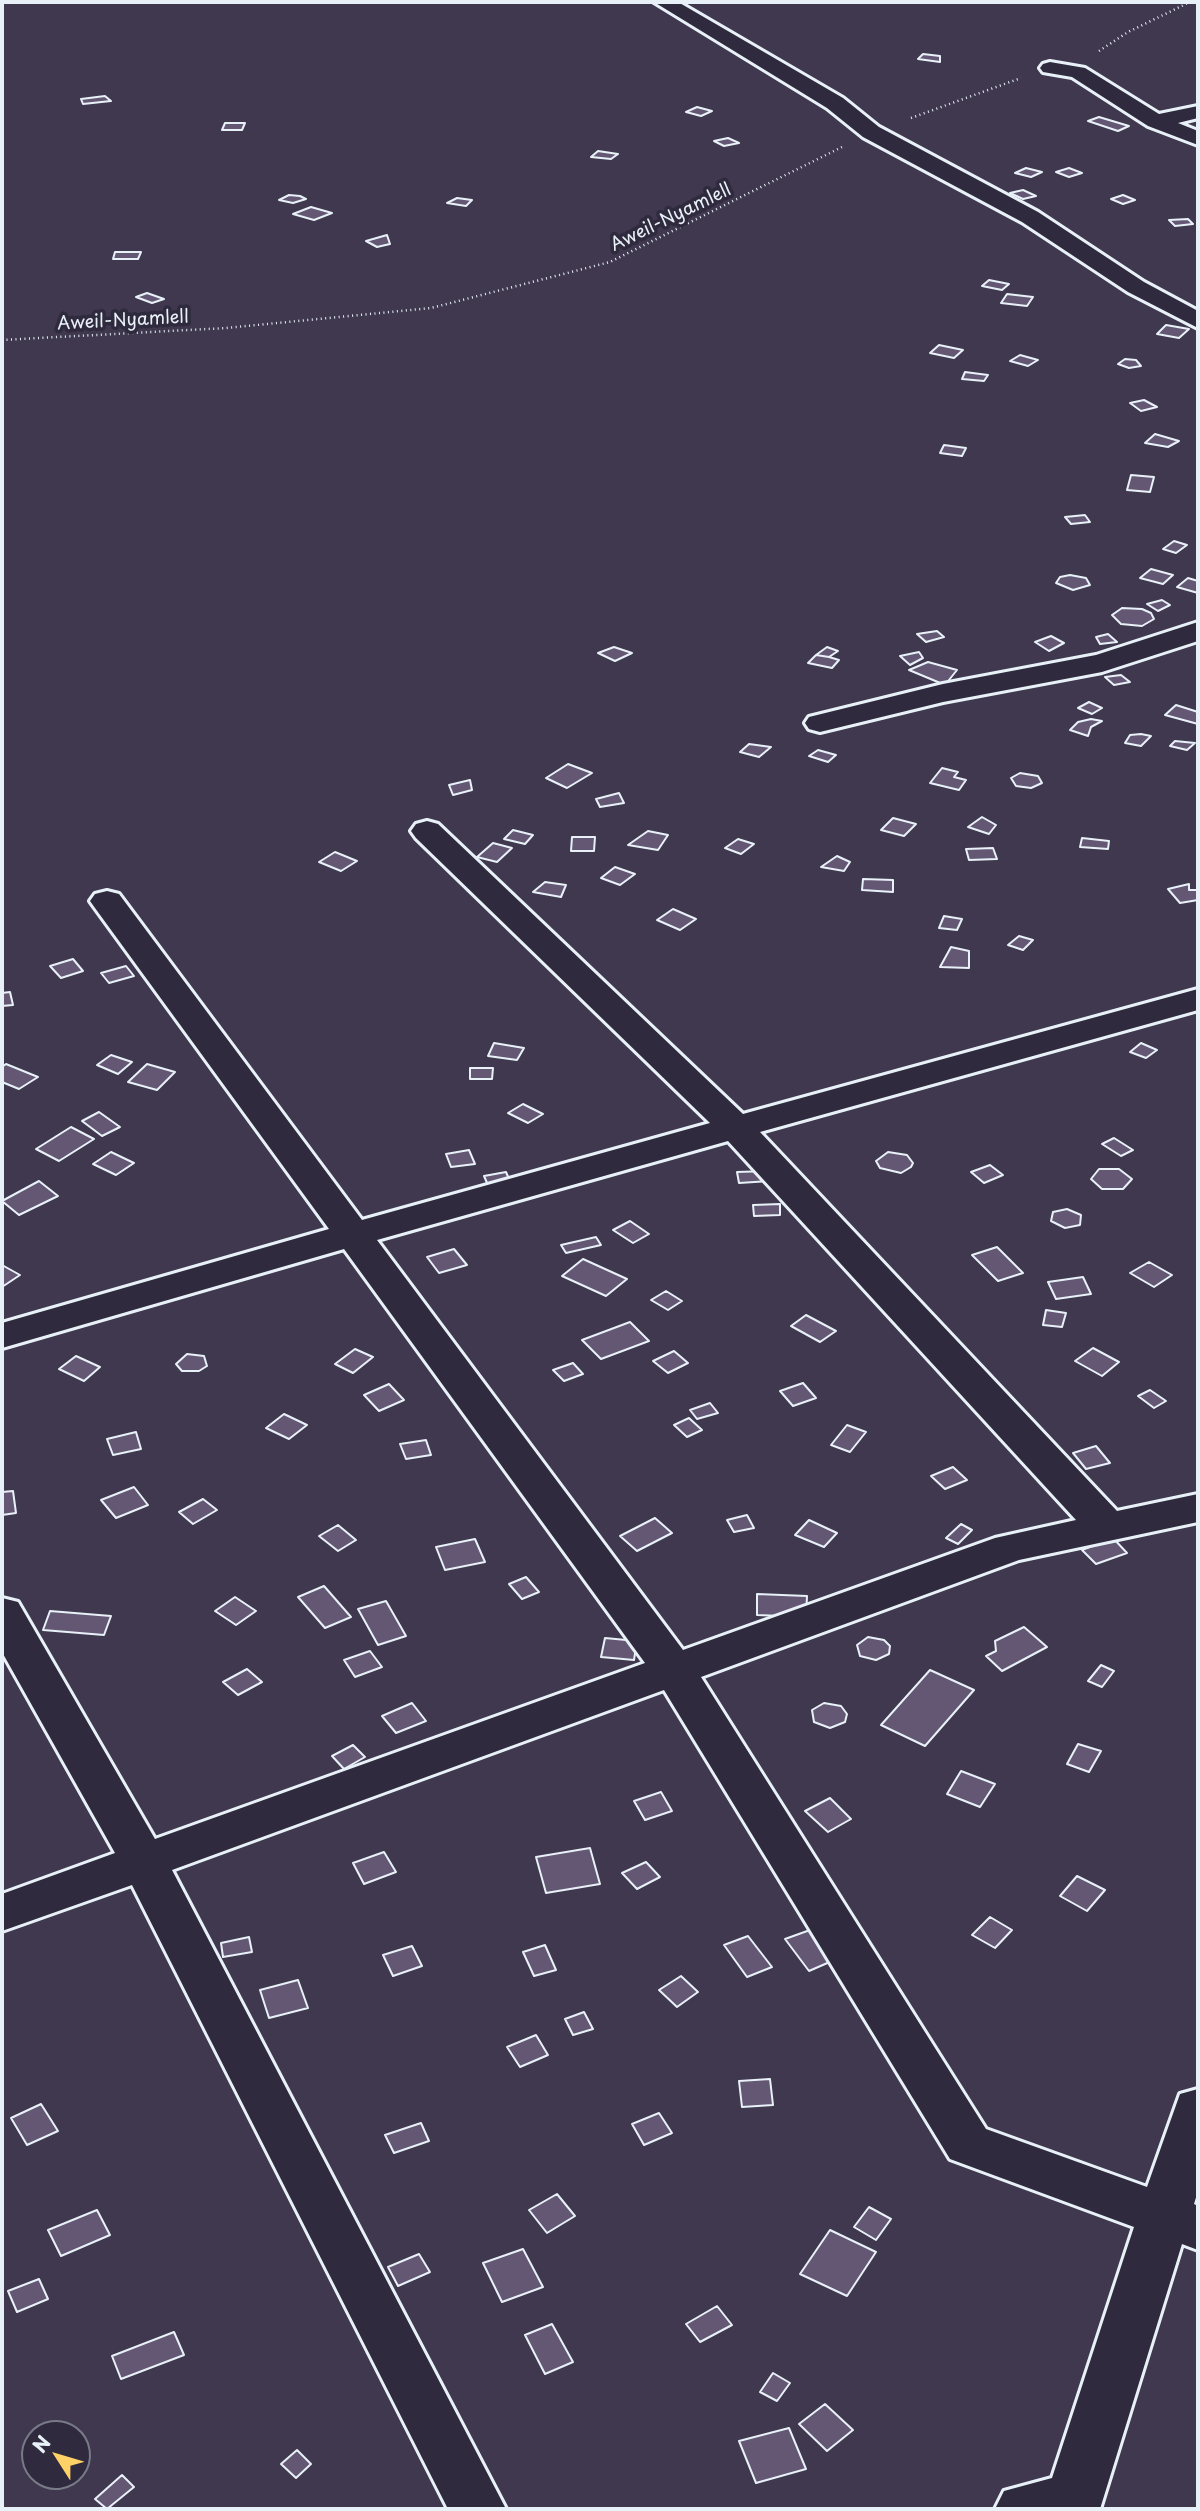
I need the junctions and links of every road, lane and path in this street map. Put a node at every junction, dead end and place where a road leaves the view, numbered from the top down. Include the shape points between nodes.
1 (664, 2) edge
2 (1190, 2) edge
3 (1050, 68) junction
4 (1198, 112) edge
5 (1156, 121) junction
6 (871, 132) junction
7 (1198, 139) edge
8 (1198, 321) edge
9 (2, 340) edge
10 (1198, 631) edge
11 (820, 723) dead end
12 (427, 831) dead end
13 (107, 901) dead end
14 (1198, 999) edge
15 (736, 1128) junction
16 (354, 1234) junction
17 (2, 1336) edge
18 (1198, 1508) edge
19 (1107, 1527) junction
20 (2, 1613) edge
21 (674, 1670) junction
22 (144, 1862) junction
23 (2, 1913) edge
24 (1198, 2109) edge
25 (1181, 2223) edge
26 (1056, 2506) edge
27 (477, 2509) edge

1 - 6 street via 835,103
2 - 3 path, Aweil-Nyamlell via 1128,32 1103,50
3 - 5 street via 1078,72
3 - 6 path, Aweil-Nyamlell
4 - 5 street
5 - 7 street
6 - 8 street via 1030,217 1136,287
6 - 9 path, Aweil-Nyamlell via 610,262 431,308 226,328
10 - 11 street via 1102,663 943,693
12 - 15 street
13 - 16 street
14 - 15 street
15 - 16 street
15 - 19 street
16 - 17 street
16 - 21 street
18 - 19 street
19 - 21 street via 1010,1548
20 - 22 street
21 - 22 street
21 - 25 street via 968,2144
22 - 23 street
22 - 27 street
24 - 25 street
25 - 26 street

